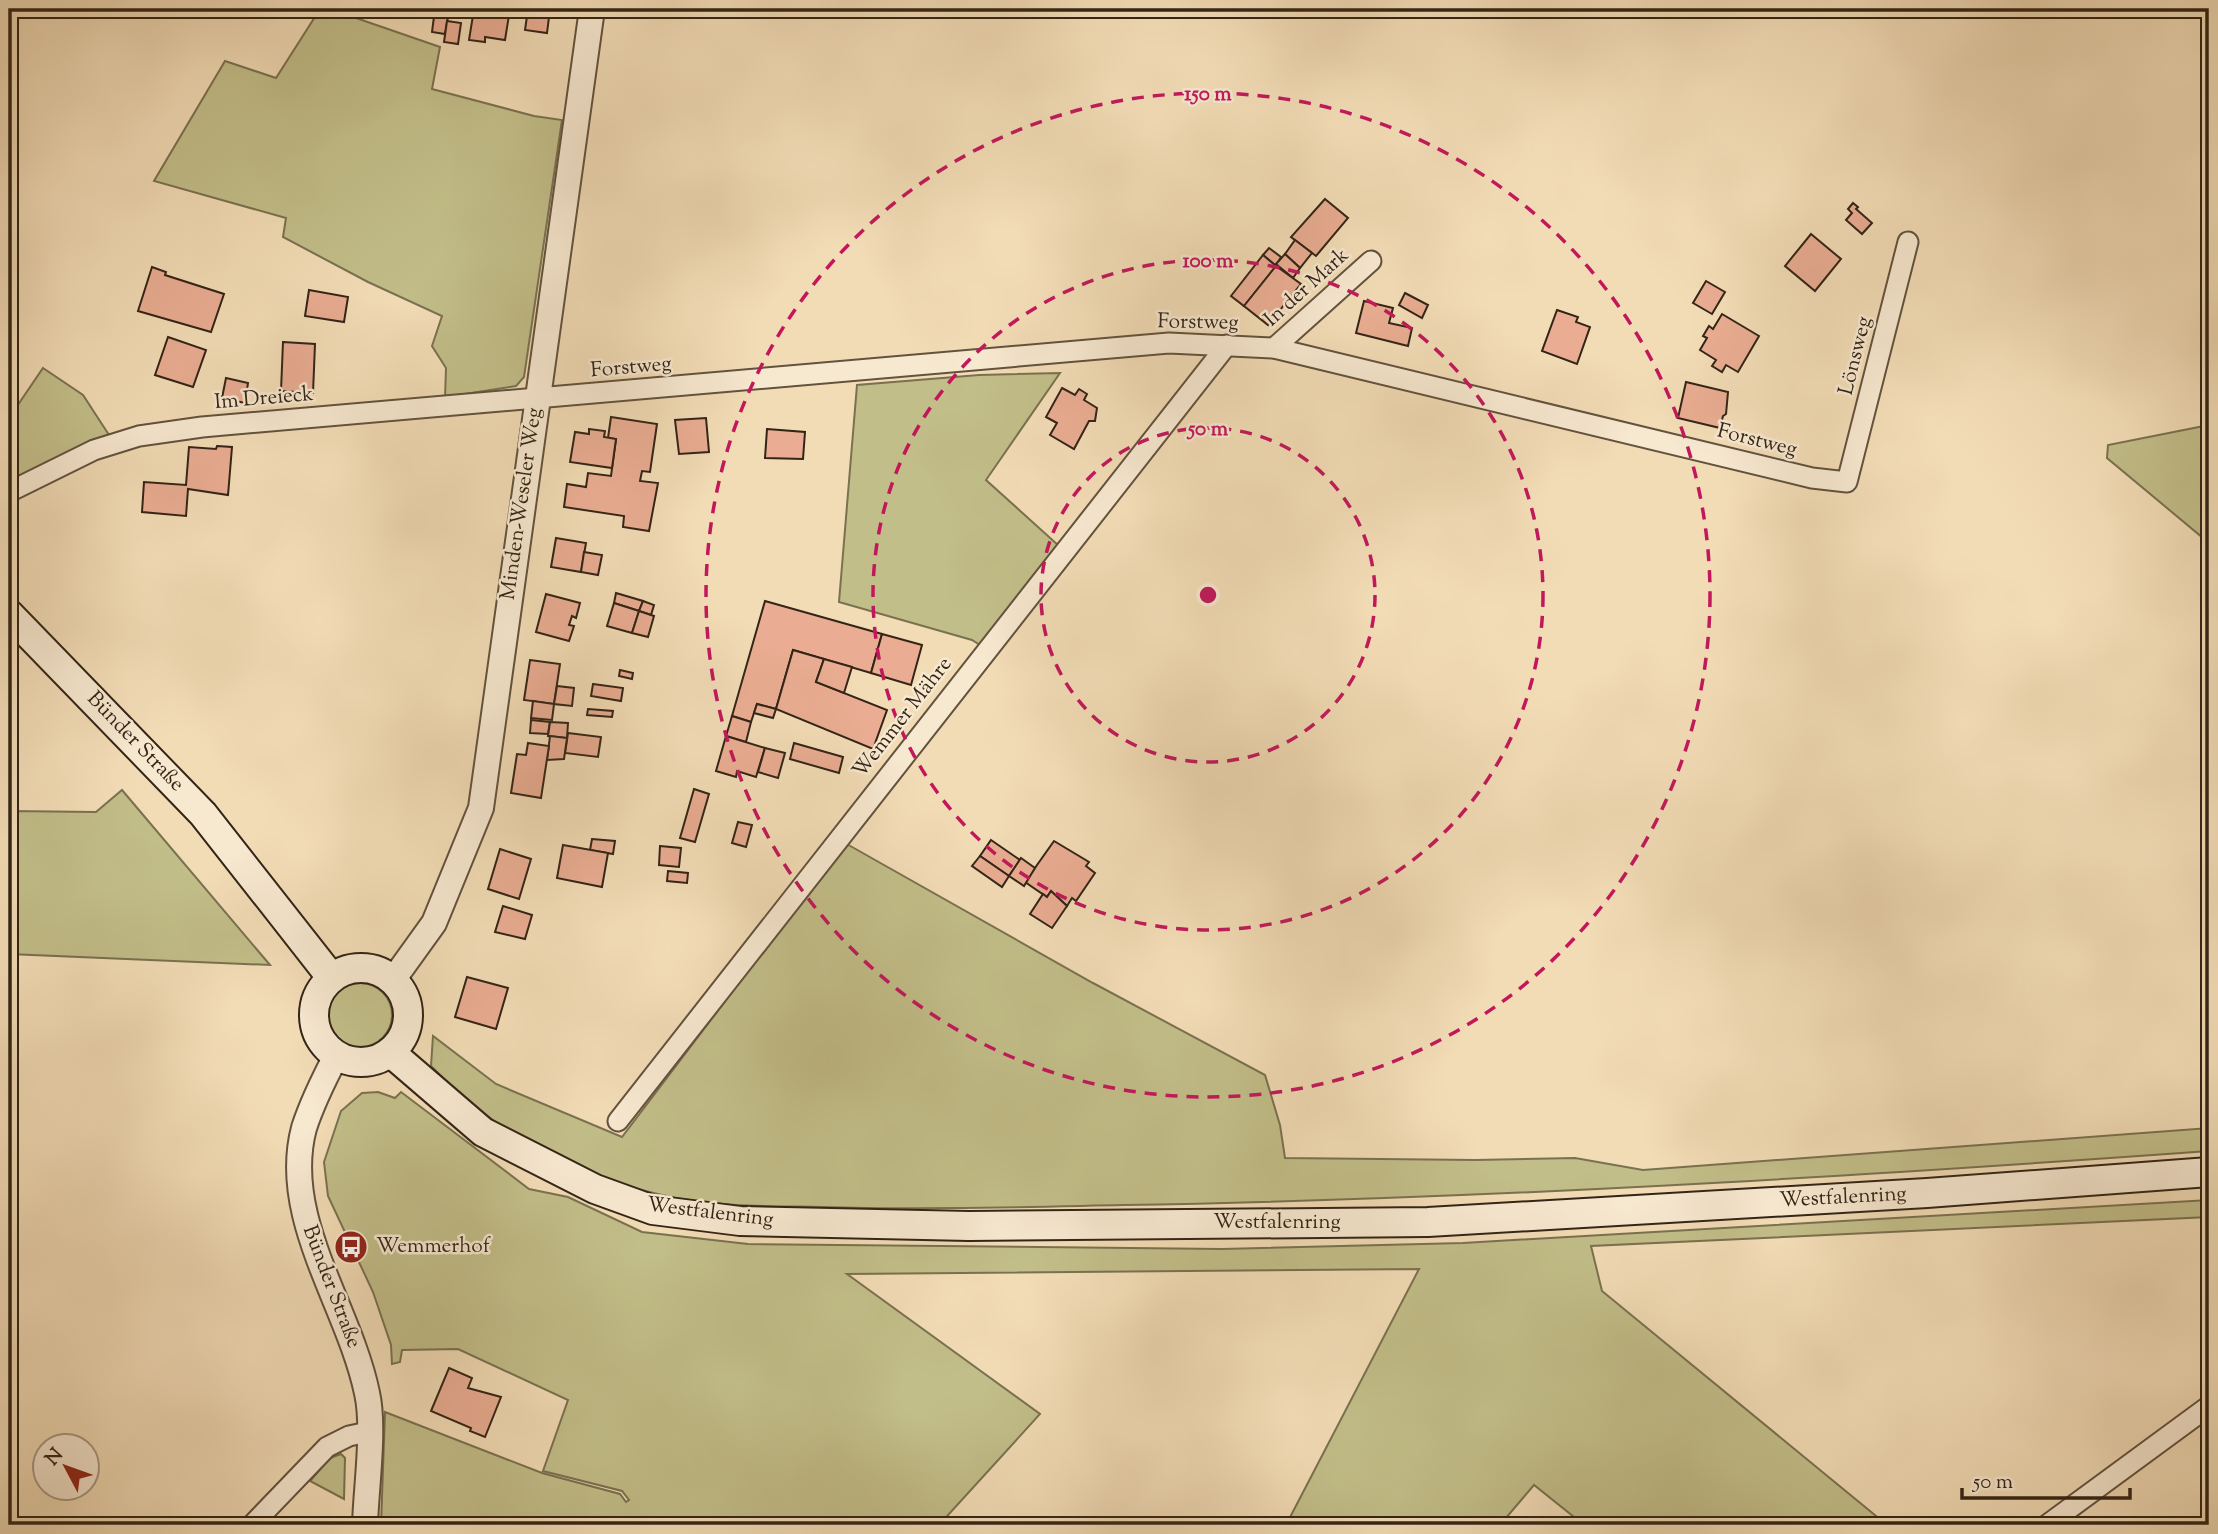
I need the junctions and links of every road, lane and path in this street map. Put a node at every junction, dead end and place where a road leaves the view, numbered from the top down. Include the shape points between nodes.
1 (592, 9) edge
2 (1908, 242) dead end
3 (1371, 261) dead end
4 (1227, 345) junction
5 (1274, 348) junction
6 (535, 400) junction
7 (1847, 482) joint
8 (9, 492) edge
9 (9, 614) edge
10 (331, 977) junction
11 (393, 980) junction
12 (390, 1052) junction
13 (336, 1056) junction
14 (618, 1121) dead end
15 (2209, 1172) edge
16 (2209, 1406) edge
17 (368, 1432) junction
18 (252, 1525) edge
19 (365, 1525) edge
20 (2047, 1525) edge

1 - 6 street, Minden-Weseler Weg
2 - 7 street, Lönsweg
3 - 5 street, In der Mark
4 - 5 street, Forstweg
4 - 6 street, Forstweg via 1169,343
4 - 14 street, Wemmer Mähre
5 - 7 street, Forstweg via 1812,478
6 - 8 street, Im Dreieck via 139,436 94,450
6 - 11 street, Minden-Weseler Weg via 481,808 434,923
9 - 10 main road, Bünder Straße via 203,814
10 - 11 main road via 356,967 382,972
10 - 13 main road via 317,995 313,1018 324,1046
11 - 12 main road via 402,990 408,1016 400,1042
12 - 13 main road via 369,1062
12 - 15 main road, Westfalenring via 483,1132 595,1189 653,1210 740,1221 969,1226 1428,1222
13 - 17 street, Bünder Straße via 303,1131 300,1199 306,1226 351,1335 368,1395
16 - 20 street
17 - 18 street via 327,1447
17 - 19 street, Bünder Straße

